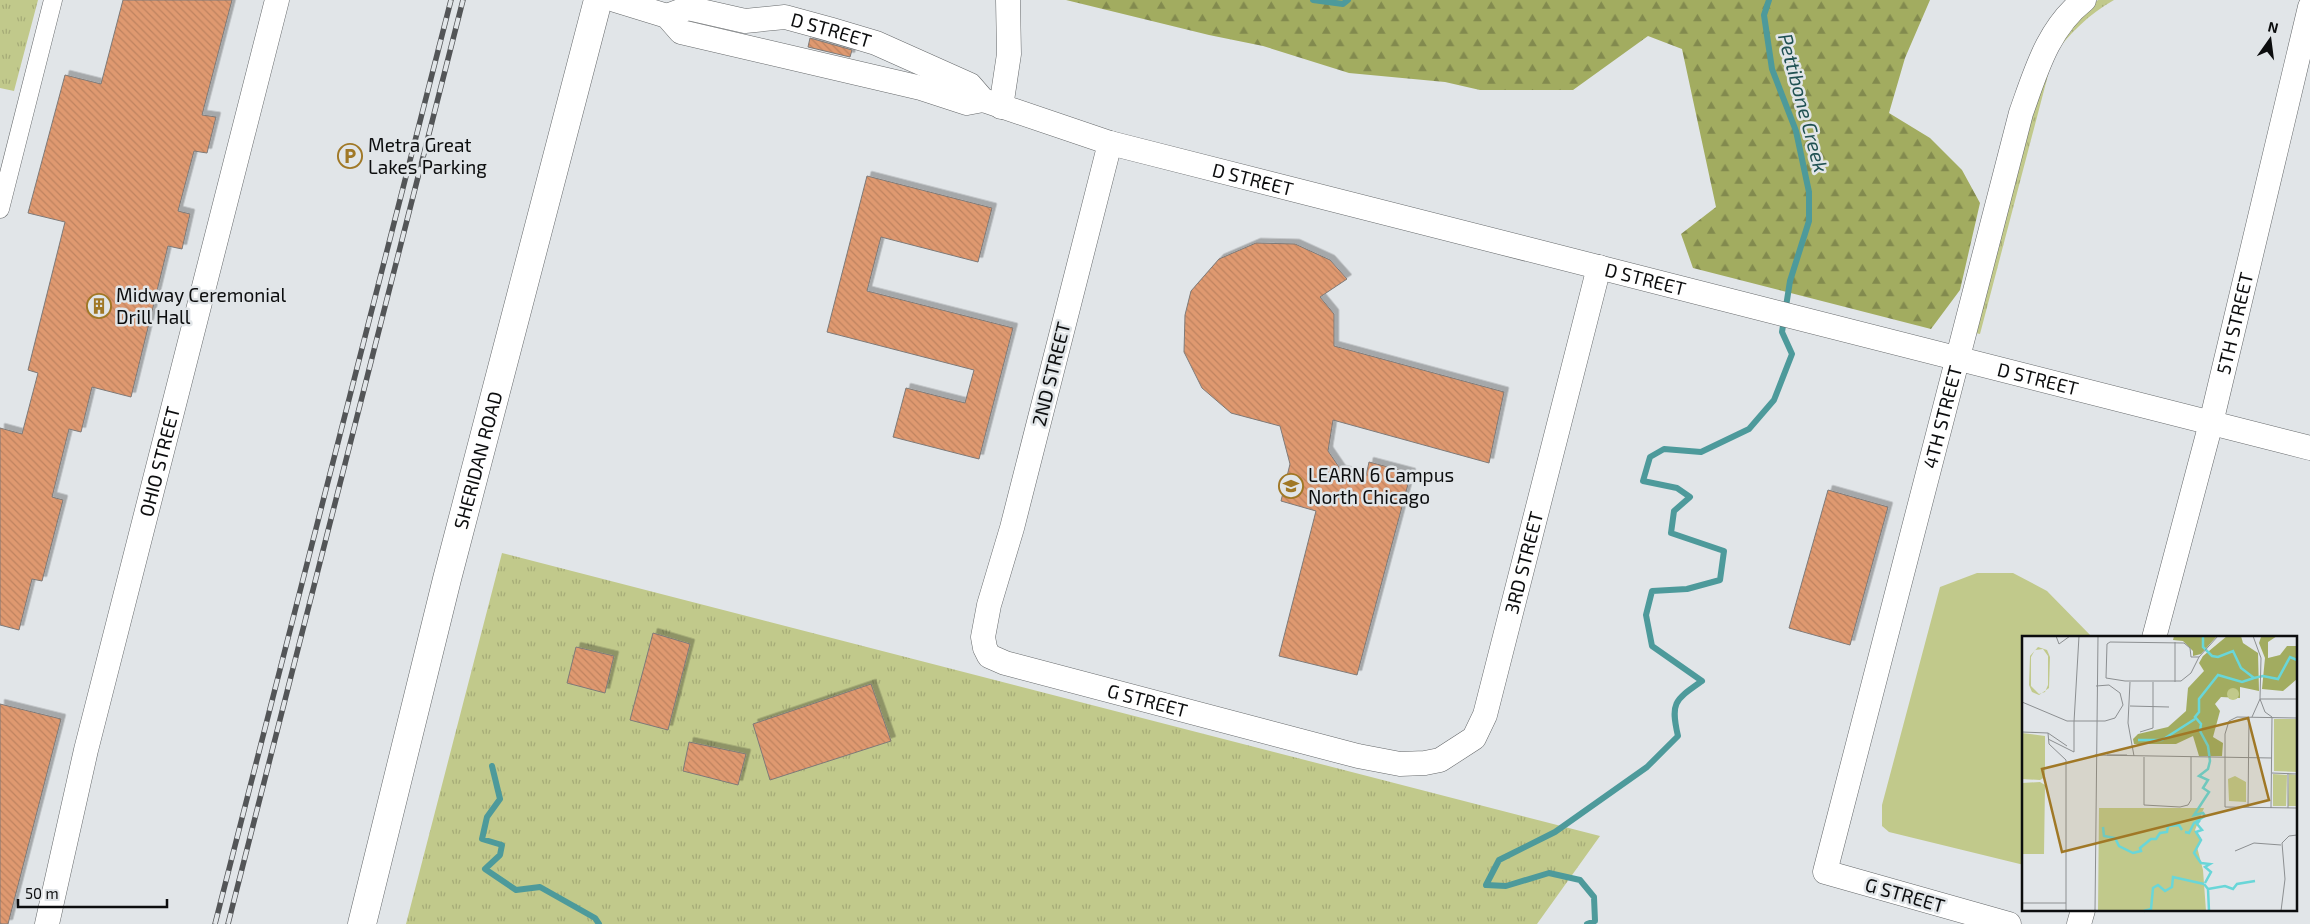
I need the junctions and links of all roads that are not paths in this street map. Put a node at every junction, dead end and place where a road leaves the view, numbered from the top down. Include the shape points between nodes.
1 (54, 0) edge
2 (277, 0) edge
3 (598, 0) edge
4 (615, 0) edge
5 (1008, 0) edge
6 (2084, 0) edge
7 (2310, 7) edge
8 (667, 16) junction
9 (992, 103) junction
10 (1110, 143) junction
11 (0, 209) edge
12 (1598, 267) junction
13 (1958, 359) junction
14 (2211, 423) junction
15 (2310, 448) edge
16 (988, 605) joint
17 (2155, 636) edge
18 (1358, 756) joint
19 (1832, 848) joint
20 (48, 924) edge
21 (362, 924) edge
22 (2009, 924) edge

1 - 11 street
2 - 20 street, OHIO STREET via 86,750
3 - 21 main road, SHERIDAN ROAD via 447,579
4 - 8 street, D STREET
5 - 9 street via 1009,54
6 - 13 street, 4TH STREET via 2056,29 2041,56 2021,112
7 - 14 street, 5TH STREET
8 - 9 street, D STREET via 681,32 921,88 967,104
8 - 9 street, D STREET via 688,8 745,21 785,17 876,43 970,85
9 - 10 street, D STREET
10 - 12 street, D STREET
10 - 16 street, 2ND STREET via 1012,528
12 - 13 street, D STREET
12 - 18 street, 3RD STREET via 1485,715 1474,738 1440,760 1425,763 1400,764
13 - 14 street, D STREET
13 - 19 street, 4TH STREET
14 - 15 street, D STREET
14 - 17 street, 5TH STREET
16 - 18 street, G STREET via 983,637 985,648 989,656 1005,663
19 - 22 street, G STREET via 1826,872

